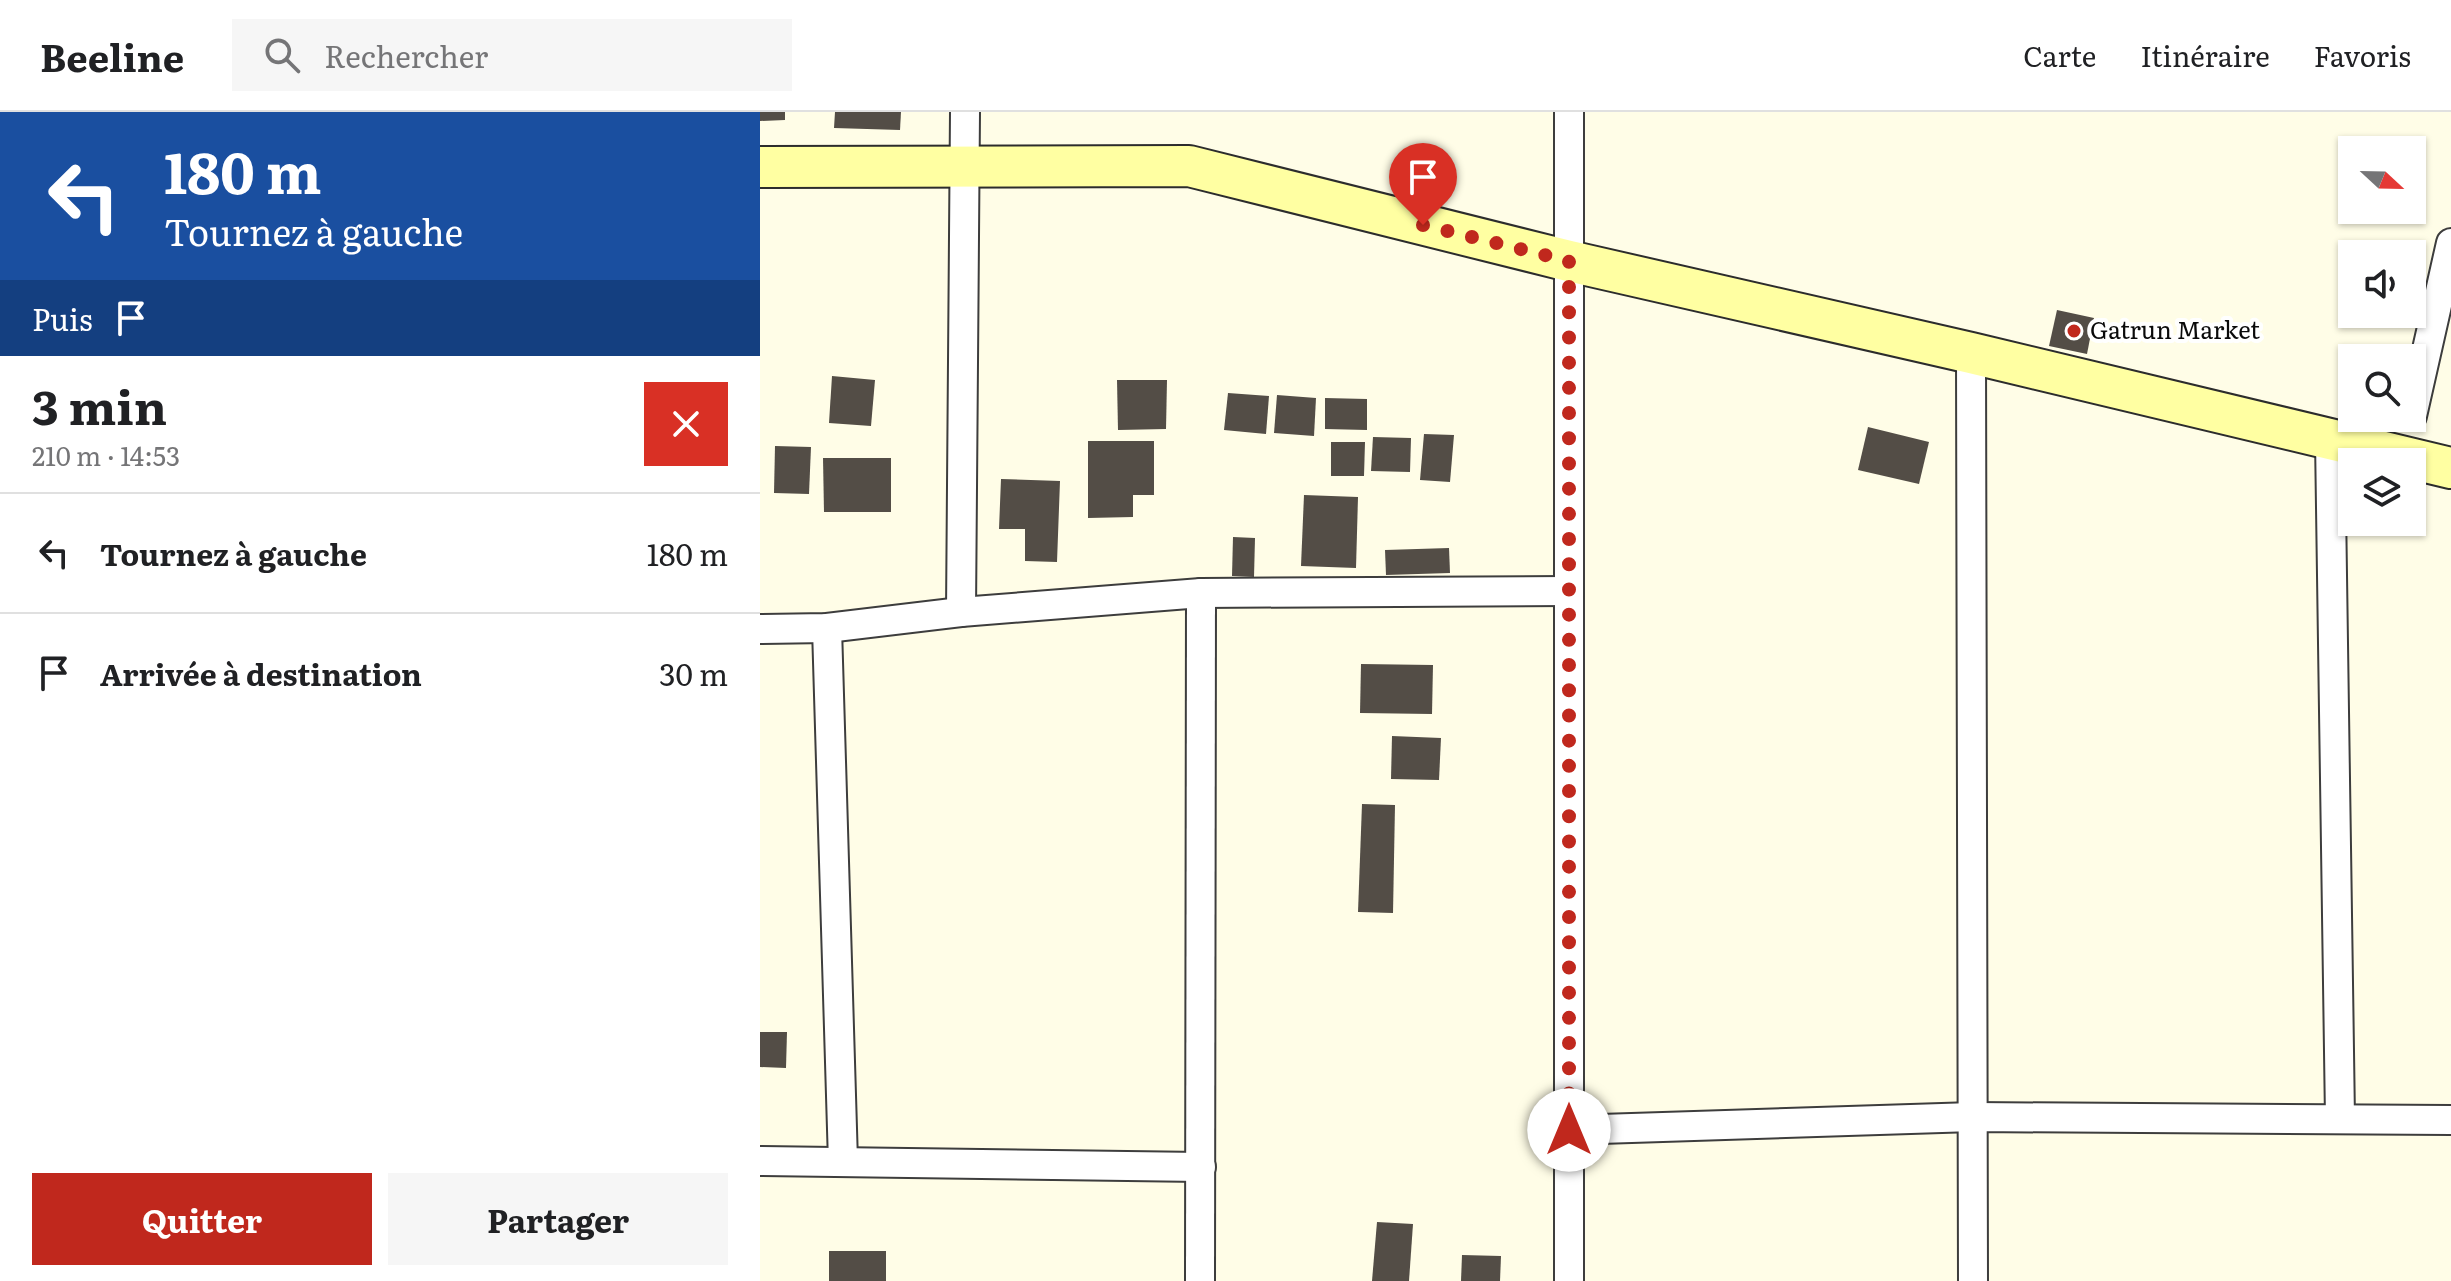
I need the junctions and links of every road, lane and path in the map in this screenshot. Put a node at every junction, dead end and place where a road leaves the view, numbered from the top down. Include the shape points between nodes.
1 (965, 112) edge
2 (1569, 112) edge
3 (965, 166) junction
4 (760, 167) edge
5 (2451, 243) edge
6 (1569, 261) junction
7 (1971, 353) junction
8 (2426, 355) edge
9 (2330, 439) junction
10 (2366, 448) edge
11 (2426, 462) edge
12 (2451, 468) edge
13 (1569, 591) junction
14 (1201, 593) junction
15 (961, 612) junction
16 (827, 628) junction
17 (760, 629) edge
18 (1973, 1117) junction
19 (2340, 1119) junction
20 (2451, 1120) edge
21 (1569, 1130) junction
22 (760, 1161) edge
23 (843, 1162) junction
24 (1201, 1167) junction
25 (1200, 1281) edge
26 (1569, 1281) edge
27 (1973, 1281) edge

1 - 3 street
2 - 6 street
3 - 4 street
3 - 6 street via 1189,166
3 - 15 street
5 - 8 street
6 - 7 street
6 - 13 street
7 - 9 street
7 - 18 street
9 - 10 street
9 - 19 street
11 - 12 street
13 - 14 street
13 - 21 street
14 - 15 street
14 - 24 street
15 - 16 street
16 - 17 street
16 - 23 street
18 - 19 street
18 - 21 street
18 - 27 street
19 - 20 street
21 - 26 street
22 - 23 street
23 - 24 street
24 - 25 street

